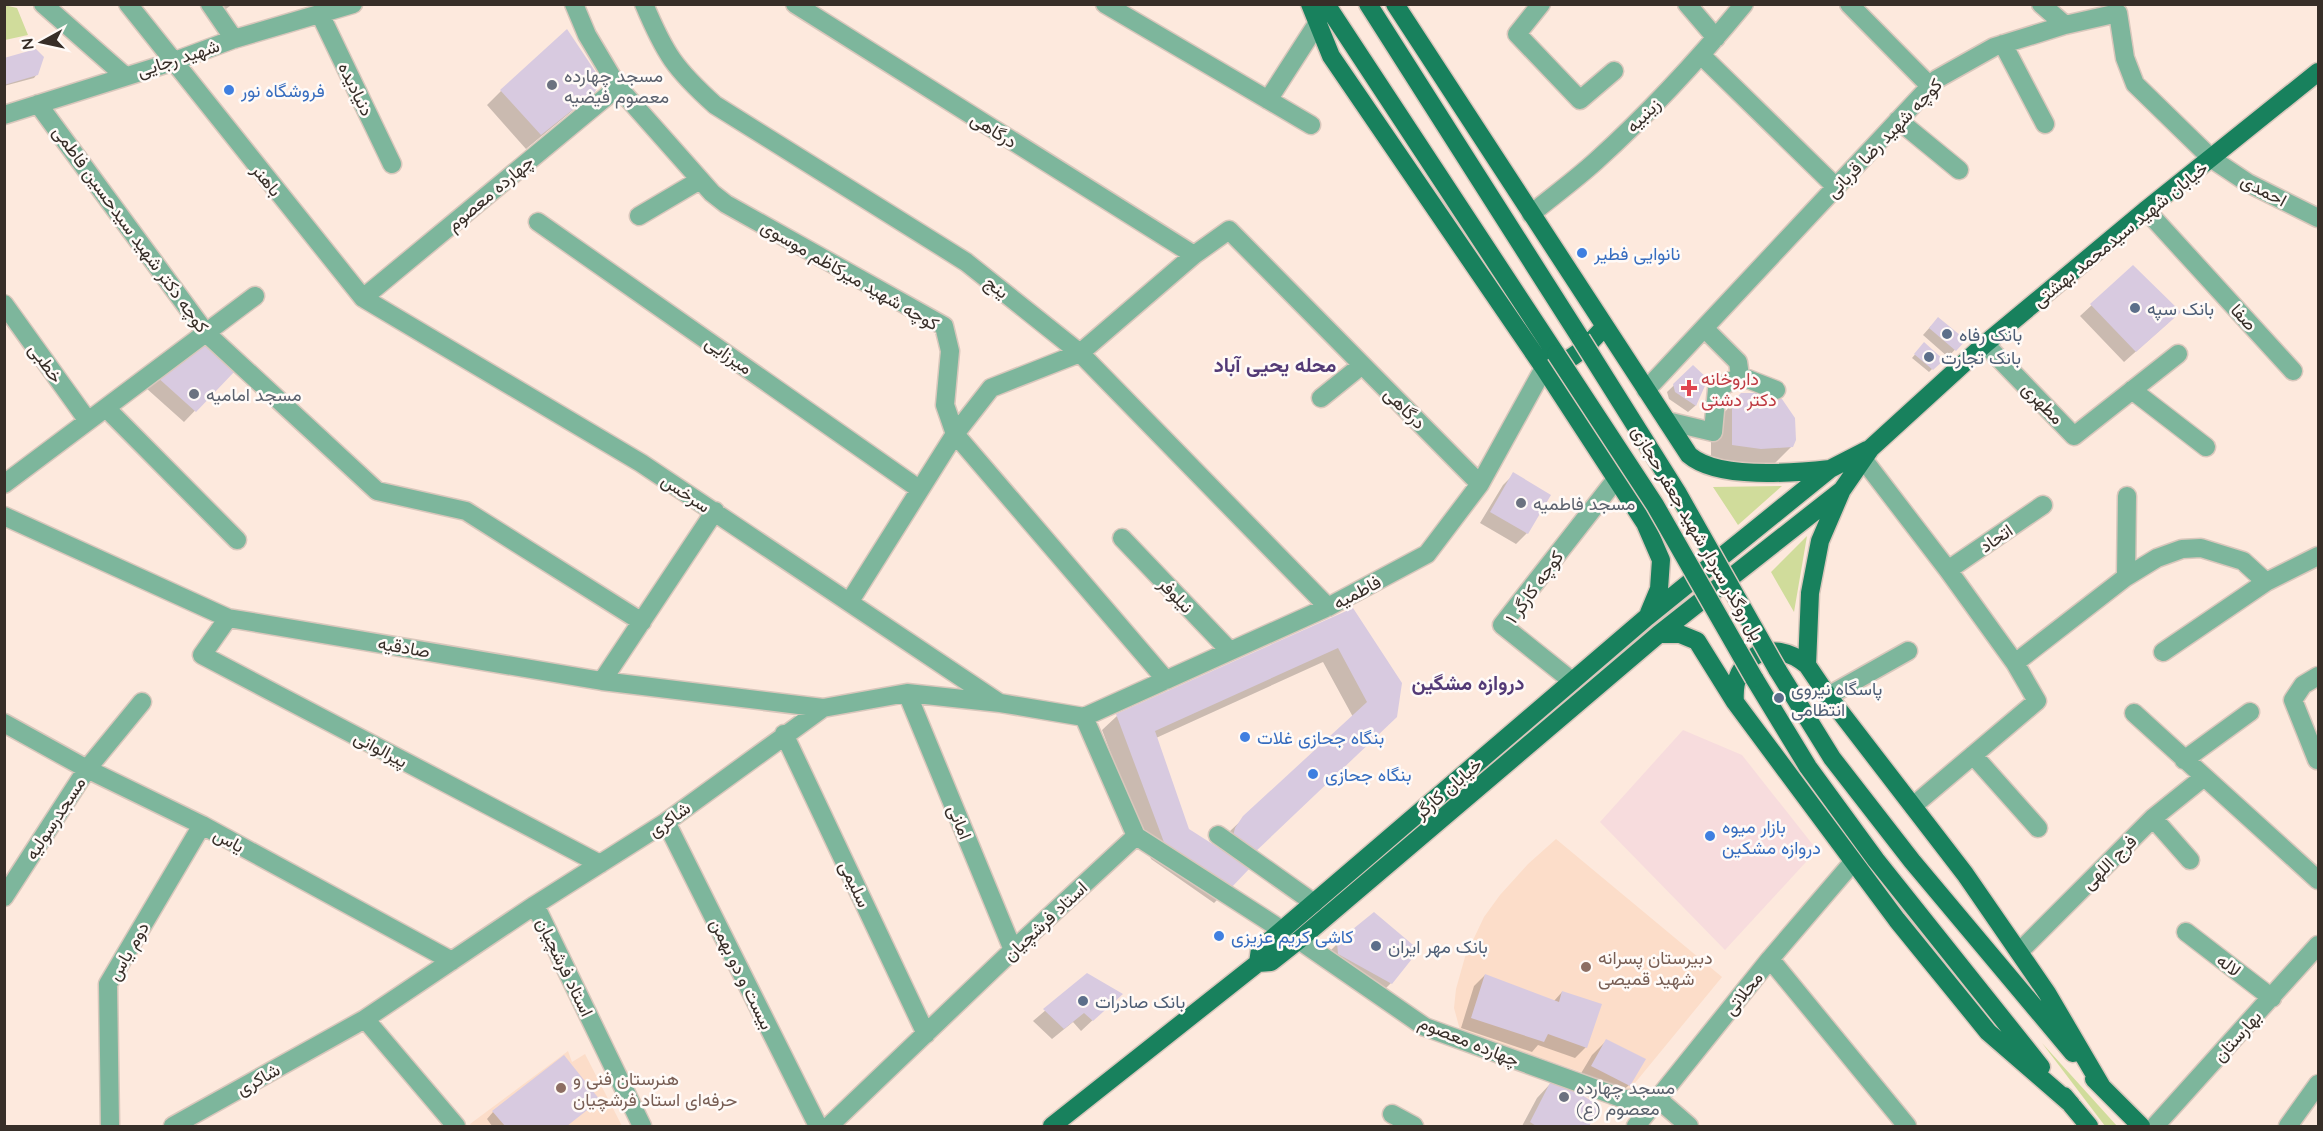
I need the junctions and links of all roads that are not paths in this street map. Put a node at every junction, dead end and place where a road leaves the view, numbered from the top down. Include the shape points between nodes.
1 (43, 4) edge
2 (128, 4) edge
3 (210, 4) edge
4 (353, 4) edge
5 (574, 4) edge
6 (644, 4) edge
7 (795, 4) edge
8 (1105, 4) edge
9 (1310, 4) edge
10 (1326, 4) edge
11 (1368, 4) edge
12 (1395, 4) edge
13 (1541, 4) edge
14 (1687, 4) edge
15 (1744, 4) edge
16 (1849, 4) edge
17 (2041, 4) edge
18 (320, 14) junction
19 (1317, 24) junction
20 (2065, 25) junction
21 (1716, 38) junction
22 (234, 39) junction
23 (2003, 44) junction
24 (1701, 55) junction
25 (172, 62) junction
26 (1614, 70) dead end
27 (2319, 72) edge
28 (125, 76) junction
29 (1930, 86) junction
30 (618, 87) junction
31 (1268, 100) junction
32 (38, 104) junction
33 (4, 115) edge
34 (1898, 120) junction
35 (2045, 124) dead end
36 (1311, 125) dead end
37 (2212, 159) junction
38 (392, 164) dead end
39 (1959, 170) dead end
40 (700, 180) junction
41 (1836, 187) junction
42 (2146, 210) junction
43 (1531, 214) junction
44 (639, 216) dead end
45 (2319, 218) edge
46 (538, 222) dead end
47 (1194, 255) junction
48 (255, 296) dead end
49 (363, 298) junction
50 (4, 304) edge
51 (1605, 326) junction
52 (1704, 328) junction
53 (206, 333) junction
54 (1985, 344) junction
55 (1080, 353) junction
56 (2178, 354) dead end
57 (1550, 361) junction
58 (1362, 365) junction
59 (2293, 371) dead end
60 (1740, 376) junction
61 (1646, 390) junction
62 (1776, 390) dead end
63 (2132, 390) junction
64 (1321, 398) dead end
65 (106, 408) junction
66 (88, 421) junction
67 (1667, 421) junction
68 (955, 434) junction
69 (2206, 447) dead end
70 (1867, 454) junction
71 (1830, 469) junction
72 (1617, 478) junction
73 (4, 484) edge
74 (1479, 484) junction
75 (919, 489) junction
76 (1842, 490) junction
77 (2127, 496) dead end
78 (2043, 505) dead end
79 (714, 511) junction
80 (4, 516) edge
81 (1122, 538) dead end
82 (237, 540) dead end
83 (2319, 555) edge
84 (1948, 570) junction
85 (2126, 577) junction
86 (2265, 582) junction
87 (850, 601) junction
88 (1328, 607) junction
89 (1647, 617) junction
90 (228, 618) junction
91 (642, 622) junction
92 (1659, 634) junction
93 (1230, 651) junction
94 (1908, 651) dead end
95 (2163, 652) dead end
96 (2015, 663) junction
97 (1807, 665) junction
98 (2319, 676) edge
99 (1166, 680) junction
100 (603, 681) junction
101 (1572, 681) junction
102 (907, 693) junction
103 (1828, 696) junction
104 (142, 702) dead end
105 (1735, 702) junction
106 (1000, 703) junction
107 (823, 708) junction
108 (2250, 712) dead end
109 (2134, 713) dead end
110 (1084, 717) junction
111 (4, 723) edge
112 (784, 734) junction
113 (1973, 756) junction
114 (2184, 759) junction
115 (2317, 760) edge
116 (87, 769) junction
117 (2204, 777) junction
118 (1914, 806) junction
119 (2153, 818) junction
120 (666, 822) junction
121 (202, 825) junction
122 (2038, 828) dead end
123 (1218, 835) dead end
124 (1136, 836) junction
125 (2190, 860) dead end
126 (1853, 862) junction
127 (600, 864) junction
128 (2319, 880) edge
129 (4, 897) edge
130 (1314, 903) junction
131 (535, 905) junction
132 (1282, 930) junction
133 (2186, 932) dead end
134 (1299, 940) junction
135 (2319, 945) edge
136 (1012, 950) junction
137 (2019, 952) junction
138 (1770, 959) junction
139 (452, 961) junction
140 (1258, 963) junction
141 (2272, 998) junction
142 (365, 1019) junction
143 (926, 1034) junction
144 (2319, 1084) edge
145 (2102, 1088) junction
146 (1658, 1099) junction
147 (2071, 1104) junction
148 (2312, 1106) edge
149 (1392, 1114) dead end
150 (110, 1126) edge
151 (173, 1126) edge
152 (456, 1126) edge
153 (642, 1126) edge
154 (818, 1126) edge
155 (829, 1126) edge
156 (1052, 1126) edge
157 (1414, 1126) edge
158 (1636, 1126) edge
159 (1689, 1126) edge
160 (1907, 1126) edge
161 (2089, 1126) edge
162 (2141, 1126) edge
163 (2155, 1126) edge
164 (2288, 1126) edge

1 - 28 street
2 - 25 street, باهنر
3 - 22 street
4 - 18 street, شهید رجایی
5 - 30 street, کوچه شهید میرکاظم موسوی via 587,35
6 - 55 street, ینج via 668,56 715,105 966,262
7 - 47 street, درگاهی
8 - 31 street
9 - 19 main road
10 - 57 main road, پل روگذر سردار شهید جعفر حجازی
11 - 145 main road, پل روگذر سردار شهید جعفر حجازی, bridge via 1677,492 1832,758 1912,861
12 - 43 main road
13 - 26 street via 1517,34 1580,100
14 - 21 street
15 - 21 street, زینبیه
16 - 29 street
17 - 20 street
18 - 22 street, شهید رجایی
18 - 38 street, دنیادیده
19 - 31 street
19 - 57 main road via 1331,56
20 - 23 street, کوچه شهید رضا قربانی
20 - 37 street, کوچه شهید رضا قربانی via 2118,13 2125,58 2135,84
21 - 24 street, زینبیه
22 - 25 street, شهید رجایی
23 - 29 street, کوچه شهید رضا قربانی via 1936,79
23 - 35 street
24 - 41 street
24 - 43 street, زینبیه via 1594,163
25 - 28 street, شهید رجایی
25 - 49 street, باهنر
27 - 37 main road, خیابان شهید سیدمحمد بهشتی
28 - 32 street, شهید رجایی
29 - 34 street, کوچه شهید رضا قربانی
30 - 40 street, کوچه شهید میرکاظم موسوی
30 - 49 street, چهارده معصوم
31 - 36 street
32 - 33 street, شهید رجایی
32 - 53 street, کوچه دکتر شهید سیدحسین فاطمی
34 - 39 street
34 - 41 street, کوچه شهید رضا قربانی
37 - 42 main road, خیابان شهید سیدمحمد بهشتی
37 - 45 street, احمدی via 2247,183
40 - 44 street
40 - 68 street, کوچه شهید میرکاظم موسوی via 726,204 944,326 950,351 945,405
41 - 52 street, کوچه شهید رضا قربانی
42 - 54 main road, خیابان شهید سیدمحمد بهشتی
42 - 59 street, صفا
43 - 51 main road
46 - 75 street, میرزایی
47 - 55 street
47 - 58 street, درگاهی via 1229,230
48 - 53 street
49 - 79 street, سرخس via 642,463
50 - 66 street, خطبی
51 - 57 main road via 1583,351 1566,362
51 - 61 main road
52 - 60 street via 1738,362
52 - 61 street, کوچه شهید رضا قربانی
53 - 65 street
53 - 91 street, کوچه دکتر شهید سیدحسین فاطمی via 377,491 466,511
54 - 63 street, مطهری via 2074,436
54 - 70 main road, خیابان شهید سیدمحمد بهشتی
55 - 68 street via 991,388
55 - 88 street, ینج
56 - 63 street, مطهری
57 - 72 main road
57 - 74 street, فاطمیه
57 - 147 main road, پل روگذر سردار شهید جعفر حجازی, bridge via 1655,504 1808,767 1876,860
58 - 64 street
58 - 74 street, درگاهی
60 - 62 street
60 - 67 street via 1717,389 1713,432
61 - 67 main road
63 - 69 street
65 - 66 street
65 - 82 street
66 - 73 street
67 - 71 main road via 1689,455 1701,463 1753,472
68 - 75 street
68 - 99 street, کوچه شهید میرکاظم موسوی
70 - 71 main road, خیابان شهید سیدمحمد بهشتی
70 - 76 main road, خیابان شهید سیدمحمد بهشتی
70 - 84 street
71 - 89 main road, خیابان شهید سیدمحمد بهشتی
72 - 89 main road via 1646,523 1661,560 1659,589
72 - 101 street, کوچه کارگر ۱ via 1502,625
74 - 88 street, فاطمیه via 1427,554
75 - 87 street
76 - 92 main road, خیابان شهید سیدمحمد بهشتی
76 - 97 main road via 1820,541 1810,592
77 - 85 street
78 - 84 street, اتحاد
79 - 87 street, سرخس
79 - 91 street
80 - 90 street, صادقیه
81 - 93 street, نیلوفر
83 - 86 street
84 - 96 street
85 - 86 street via 2157,558 2182,549 2201,548 2243,561
85 - 96 street
86 - 95 street
87 - 106 street, سرخس
88 - 93 street, فاطمیه
89 - 101 main road, خیابان کارگر
90 - 100 street, صادقیه
90 - 127 street, پیرالوانی via 202,655
91 - 100 street
92 - 105 main road via 1680,634 1697,641
92 - 134 main road, خیابان کارگر
93 - 99 street, فاطمیه
94 - 103 street
96 - 113 street via 2037,701
97 - 103 main road
97 - 105 main road via 1783,651 1756,655 1737,675
98 - 115 street via 2303,686 2293,700
99 - 110 street, فاطمیه
100 - 107 street, صادقیه
101 - 130 main road, خیابان کارگر
102 - 106 street, شاکری
102 - 107 street, شاکری
102 - 136 street, امانی
103 - 118 main road
104 - 116 street, مسجدرسولیه
105 - 126 main road
106 - 110 street, شاکری
107 - 112 street, شاکری
108 - 114 street
109 - 114 street
110 - 124 street
111 - 116 street, یاس
112 - 120 street, شاکری
112 - 143 street, سلیمی
113 - 118 street
113 - 122 street
114 - 117 street
116 - 121 street, یاس
116 - 129 street, مسجدرسولیه
117 - 119 street, فرج اللهی
117 - 128 street
118 - 137 main road
119 - 125 street
119 - 137 street, فرج اللهی
120 - 127 street, شاکری
120 - 154 street, بیست و دو بهمن
121 - 139 street, یاس
121 - 150 street, دوم یاس via 108,984
123 - 130 street
124 - 132 street
124 - 136 street, استاد فرشچیان
126 - 138 street, محلاتی
126 - 147 main road via 1988,1032
127 - 131 street, شاکری
130 - 132 main road, خیابان کارگر
131 - 139 street, شاکری
131 - 153 street, استاد فرشچیان
132 - 140 main road, خیابان کارگر via 1260,949
133 - 141 street, لاله
134 - 140 main road, خیابان کارگر via 1271,962
134 - 146 street, چهارده معصوم via 1425,1027 1624,1099
135 - 141 street, بهارستان
136 - 143 street, استاد فرشچیان
137 - 145 main road
138 - 146 street, محلاتی
138 - 160 street
139 - 142 street, شاکری
140 - 156 main road, خیابان کارگر
141 - 163 street, بهارستان
142 - 151 street, شاکری
142 - 152 street
143 - 155 street, استاد فرشچیان
144 - 148 street
145 - 162 main road
146 - 158 street, محلاتی
146 - 159 street
147 - 161 main road
148 - 164 street
149 - 157 street

